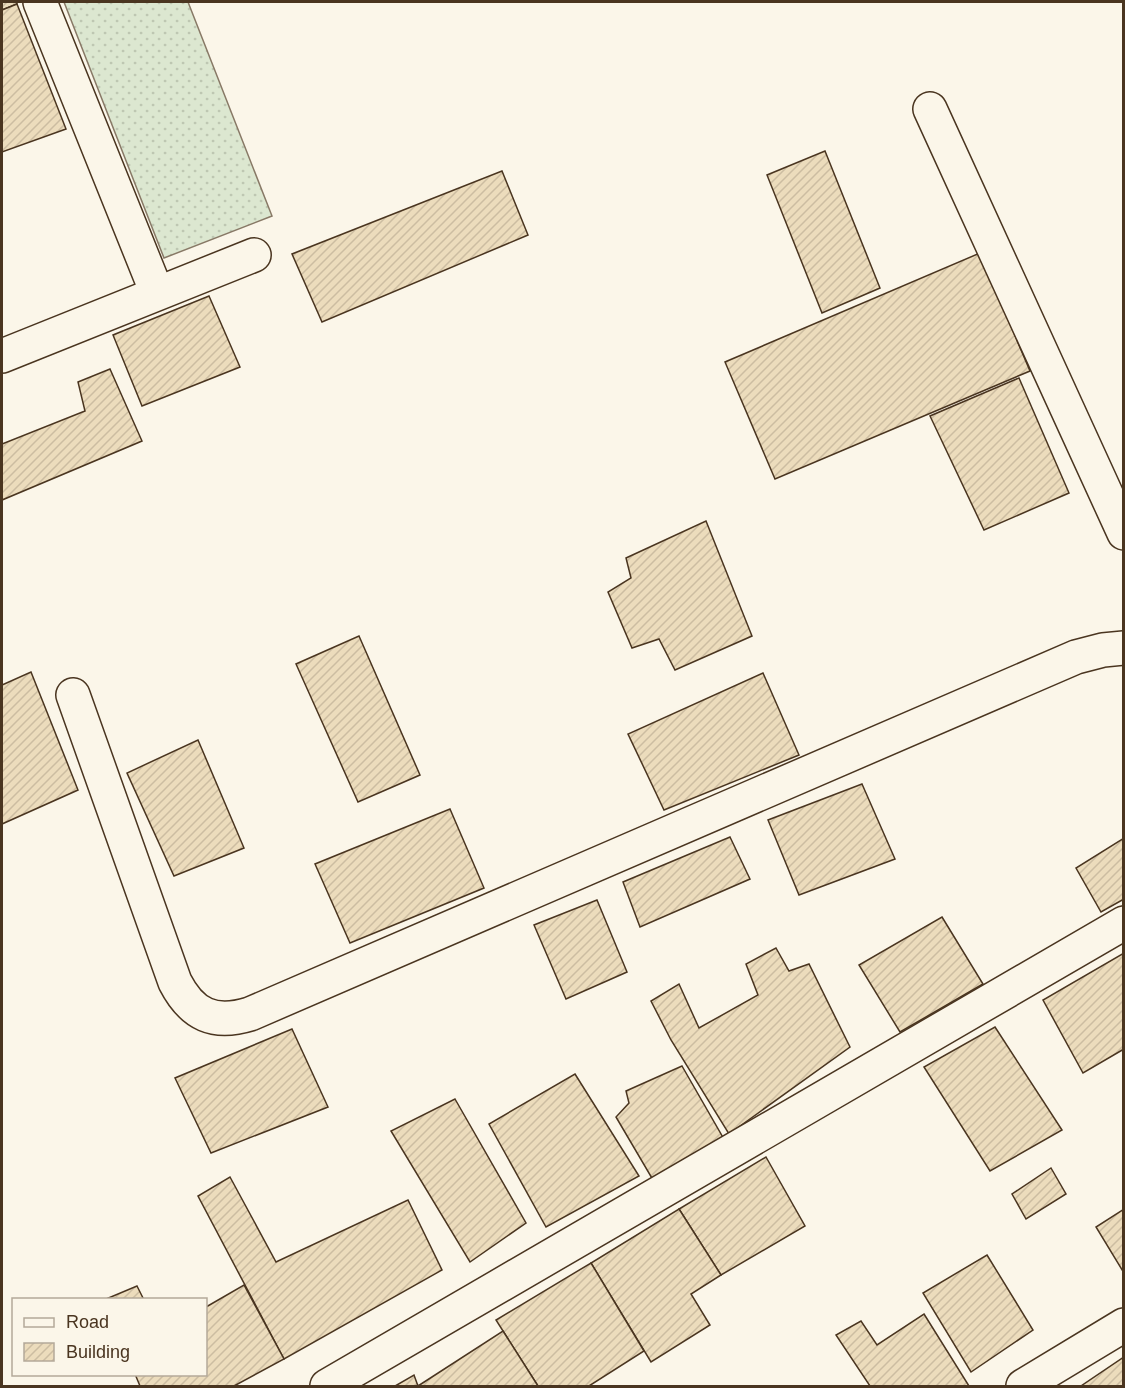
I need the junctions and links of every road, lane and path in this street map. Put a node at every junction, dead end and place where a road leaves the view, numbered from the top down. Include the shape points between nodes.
1 (40, 2) edge
2 (930, 109) dead end
3 (254, 255) dead end
4 (157, 293) junction
5 (2, 356) edge
6 (1124, 532) edge
7 (1124, 648) edge
8 (74, 694) dead end
9 (1124, 923) edge
10 (1124, 1325) edge
11 (327, 1386) edge
12 (1023, 1386) edge

1 - 4 street
2 - 6 street
3 - 4 street
4 - 5 street
7 - 8 street via 1076,657 235,1019 220,1019 192,1006 175,982
9 - 11 street
10 - 12 street

